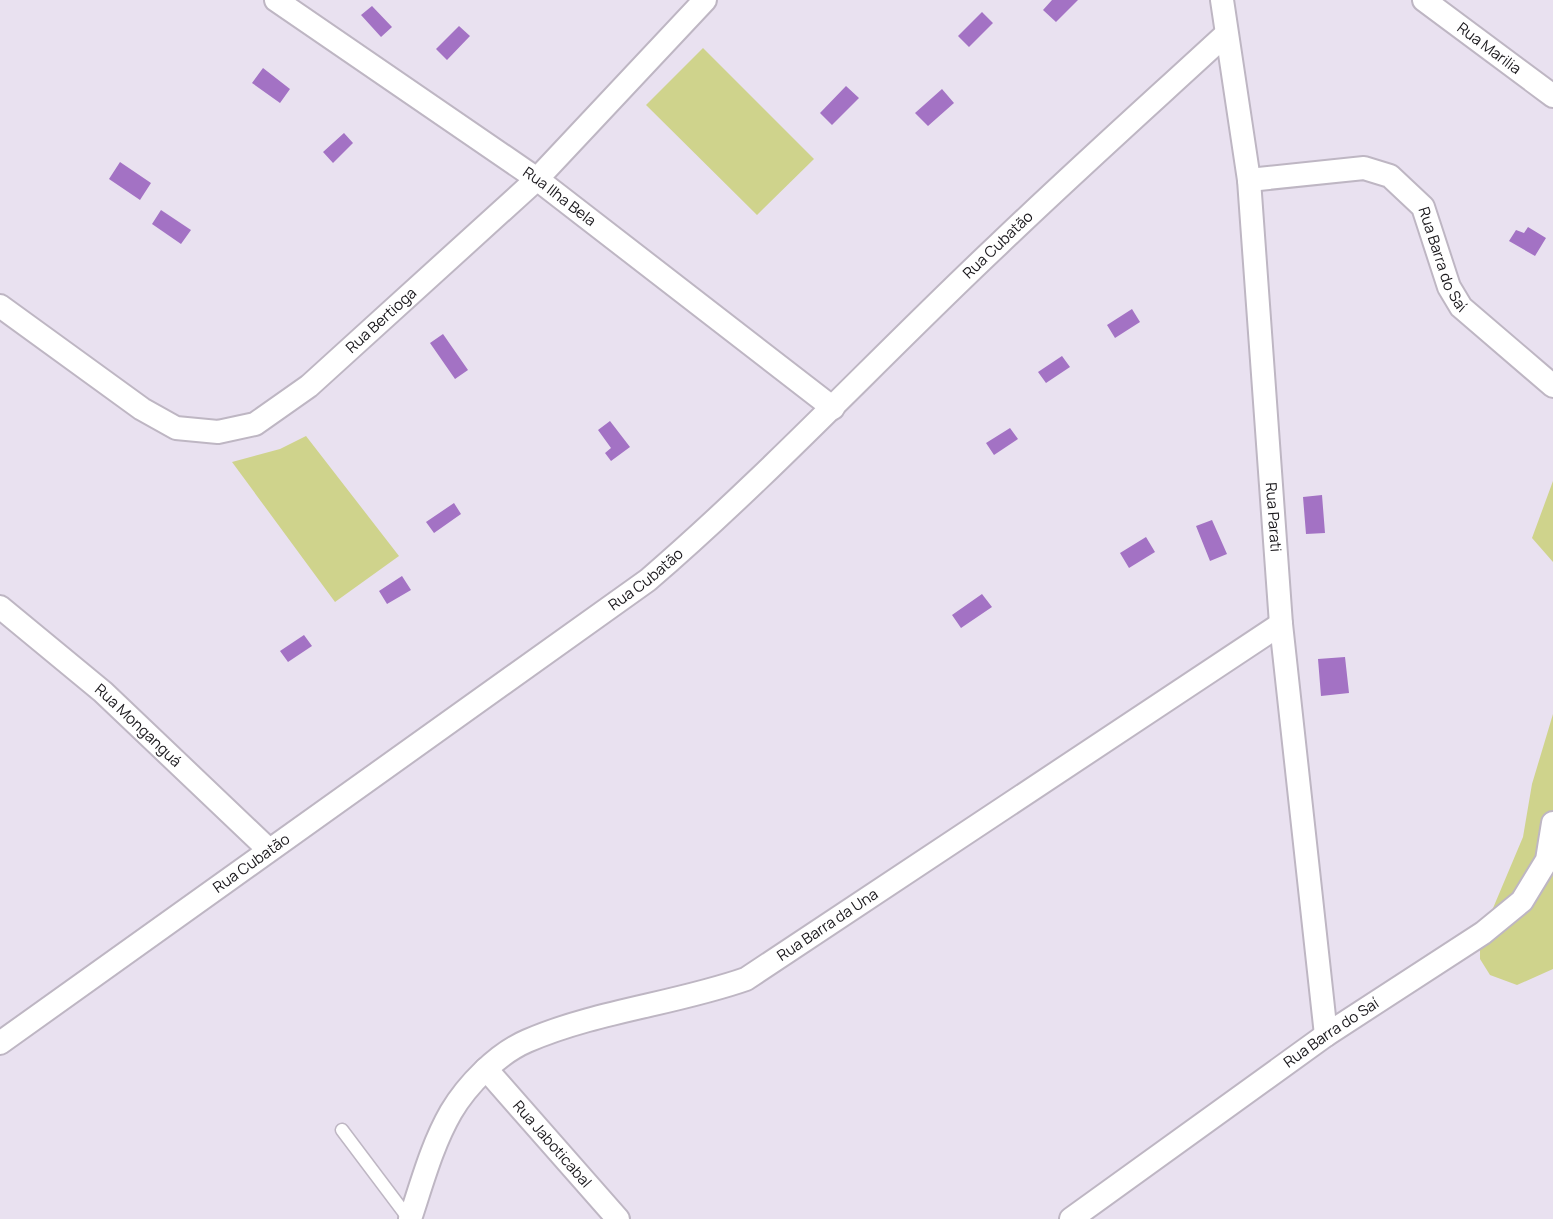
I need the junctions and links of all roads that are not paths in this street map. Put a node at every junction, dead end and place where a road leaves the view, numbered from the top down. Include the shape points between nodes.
1 (276, 0) edge
2 (705, 0) edge
3 (1222, 0) edge
4 (1424, 0) edge
5 (1225, 34) junction
6 (1553, 96) edge
7 (537, 179) junction
8 (1249, 180) junction
9 (0, 306) edge
10 (1553, 386) edge
11 (833, 408) junction
12 (0, 607) edge
13 (1281, 624) junction
14 (1553, 823) edge
15 (269, 850) junction
16 (1326, 1035) junction
17 (0, 1043) edge
18 (486, 1069) junction
19 (342, 1130) dead end
20 (409, 1219) edge
21 (618, 1219) edge
22 (1071, 1219) edge

1 - 7 street, Rua Ilha Bela
2 - 7 street, Rua Bertioga
3 - 5 street, Rua Parati
4 - 6 street, Rua Marilia
5 - 8 street, Rua Parati
5 - 11 street, Rua Cubatão via 998,244
7 - 9 street, Rua Bertioga via 309,386 255,424 218,432 177,428 142,409
7 - 11 street, Rua Ilha Bela
8 - 10 street, Rua Barra do Saí via 1364,168 1390,176 1423,207 1449,287 1461,307
8 - 13 street, Rua Parati
11 - 15 street, Rua Cubatão via 648,580
12 - 15 street, Rua Monganguá via 103,692
13 - 16 street, Rua Parati
13 - 18 street, Rua Barra da Una via 746,979 709,992 579,1023 525,1042
14 - 16 street, Rua Barra do Saí via 1547,860 1522,901 1483,933
15 - 17 street, Rua Cubatão
16 - 22 street, Rua Barra do Saí
18 - 20 street, Rua Barra da Una via 452,1111
18 - 21 street, Rua Jaboticabal
19 - 20 lane

